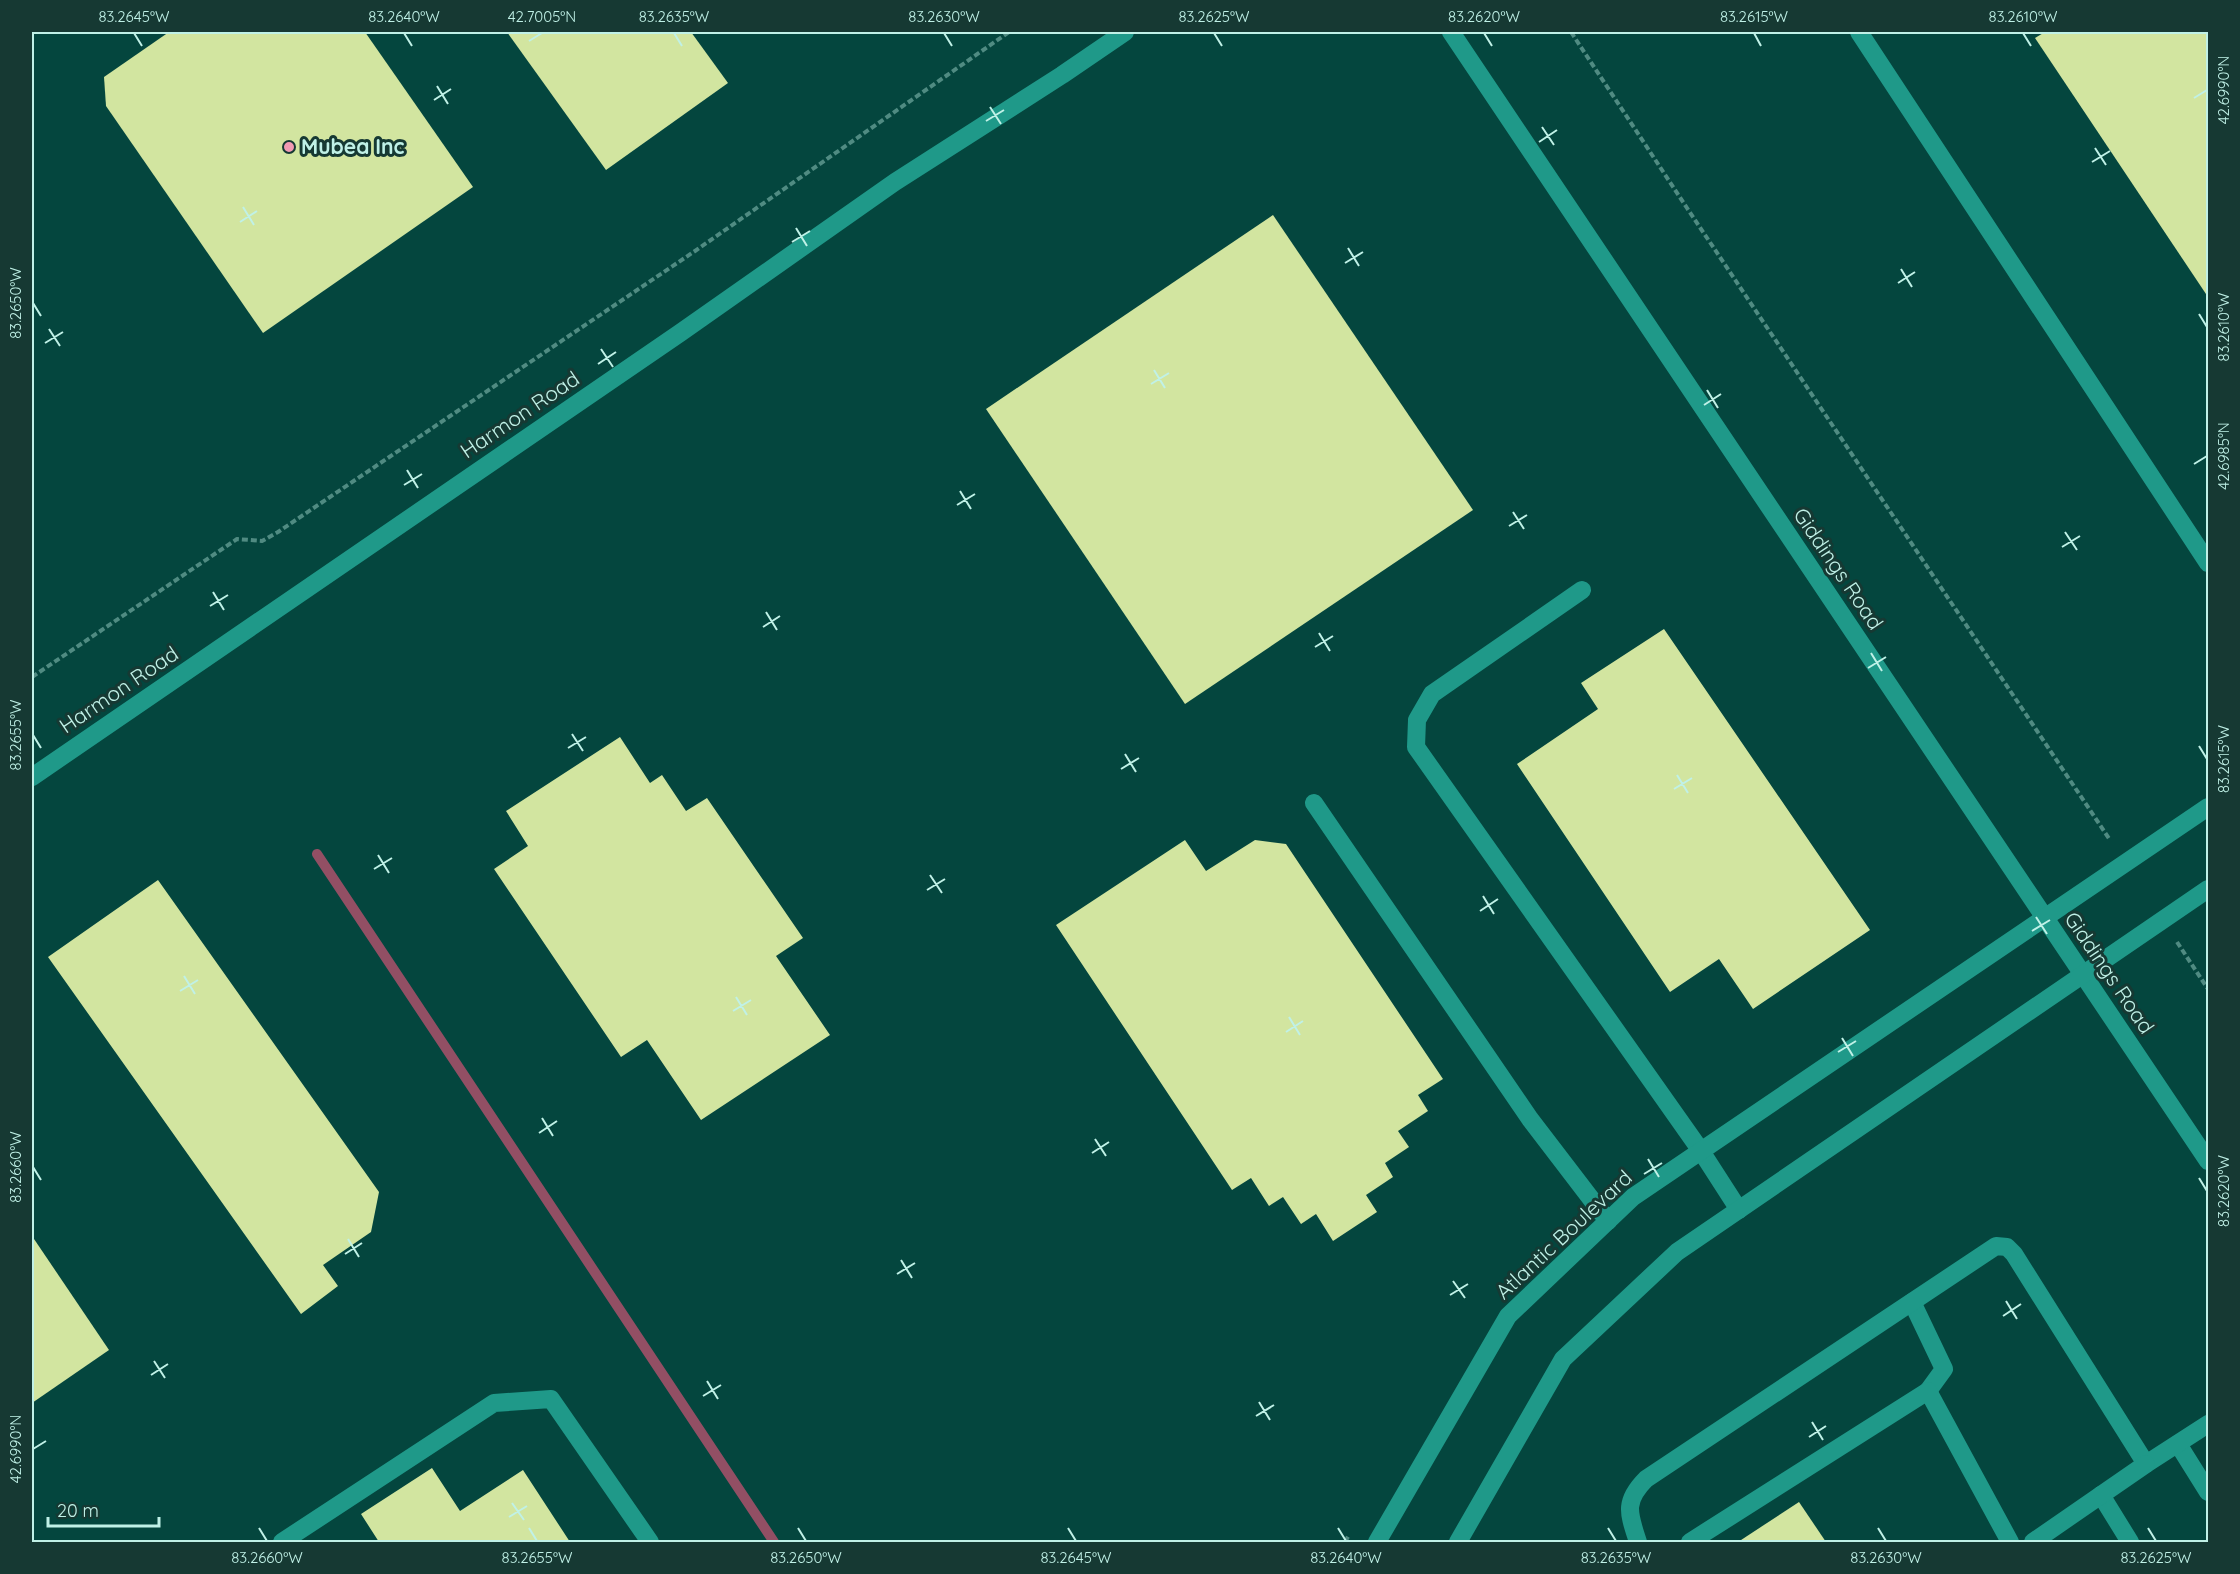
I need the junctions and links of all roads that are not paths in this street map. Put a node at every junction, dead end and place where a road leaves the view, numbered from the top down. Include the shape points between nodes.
1 (1125, 32) edge
2 (1451, 32) edge
3 (1859, 32) edge
4 (2208, 563) edge
5 (1582, 590) dead end
6 (32, 777) edge
7 (1314, 803) dead end
8 (2208, 807) edge
9 (2208, 890) edge
10 (2045, 918) junction
11 (2084, 976) junction
12 (1701, 1151) junction
13 (2208, 1161) edge
14 (1738, 1210) junction
15 (1608, 1221) junction
16 (1912, 1302) junction
17 (1928, 1392) junction
18 (2208, 1424) edge
19 (2178, 1444) junction
20 (2146, 1464) junction
21 (2208, 1492) edge
22 (2101, 1495) junction
23 (282, 1542) edge
24 (650, 1542) edge
25 (1377, 1542) edge
26 (1458, 1542) edge
27 (1638, 1542) edge
28 (1690, 1542) edge
29 (2010, 1542) edge
30 (2033, 1542) edge
31 (2130, 1542) edge

1 - 6 street, Harmon Road via 895,182
2 - 10 street, Giddings Road
3 - 4 street
5 - 12 street via 1432,694 1417,720 1416,747
7 - 15 street via 1530,1119
8 - 10 street, Atlantic Boulevard
9 - 11 street
10 - 11 street, Giddings Road
10 - 12 street, Atlantic Boulevard
11 - 13 street, Giddings Road
11 - 14 street
12 - 14 street
12 - 15 street, Atlantic Boulevard via 1633,1197
14 - 26 street via 1677,1252 1563,1359
15 - 25 street, Atlantic Boulevard via 1508,1316
16 - 17 street via 1944,1369
16 - 20 street via 1995,1246 2007,1247
16 - 27 street via 1646,1479 1633,1492 1629,1511
17 - 28 street
17 - 29 street
18 - 19 street
19 - 20 street
19 - 21 street
20 - 22 street
22 - 30 street
22 - 31 street
23 - 24 street via 494,1403 551,1399

